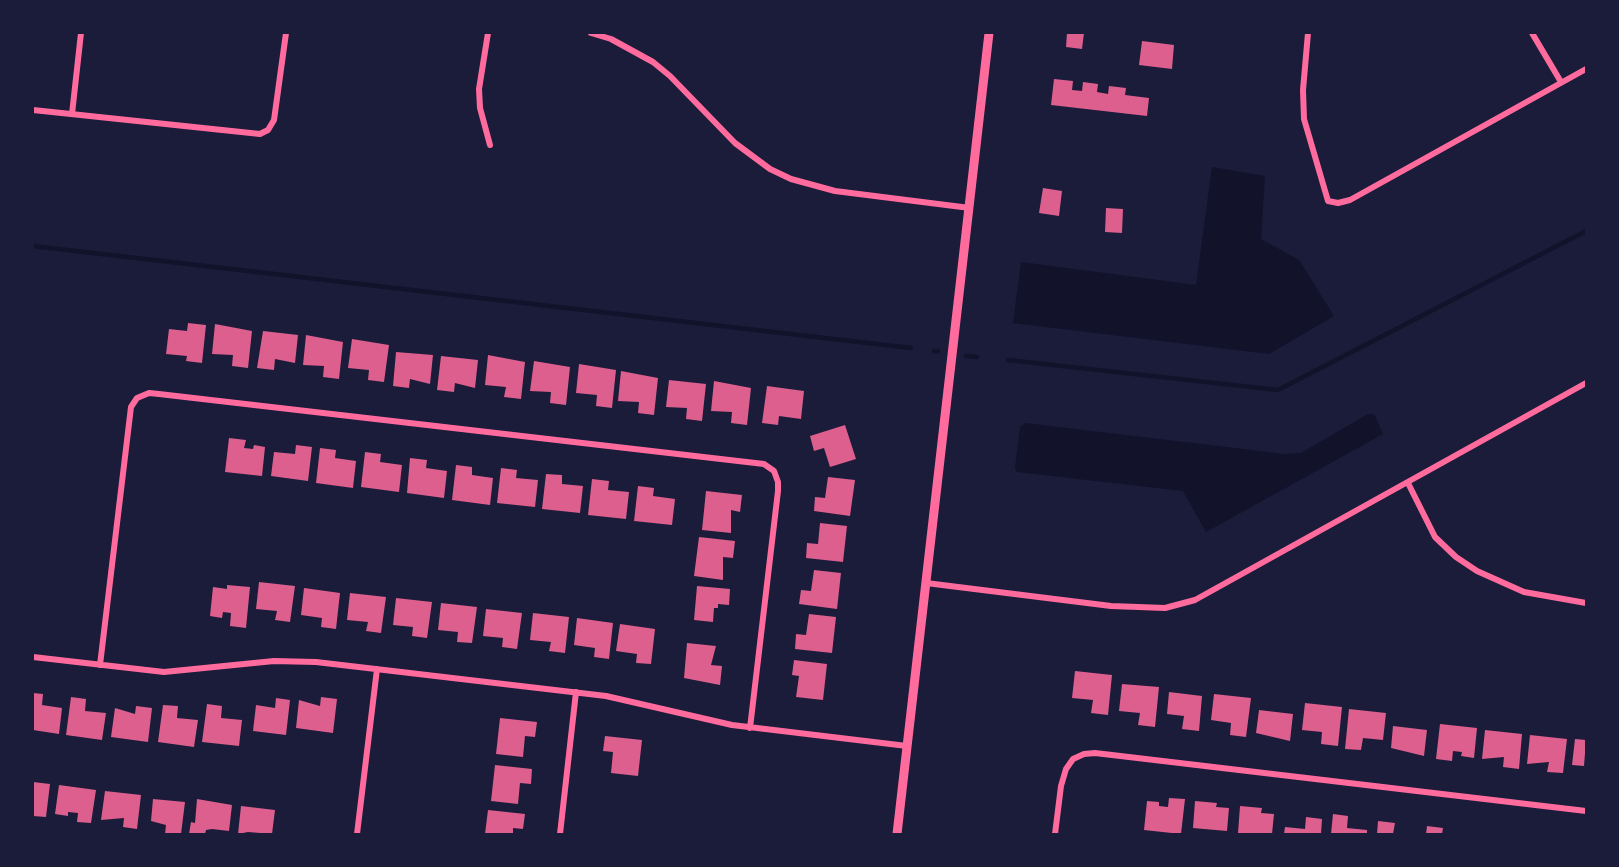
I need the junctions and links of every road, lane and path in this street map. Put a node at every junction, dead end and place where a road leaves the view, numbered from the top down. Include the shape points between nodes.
1 (81, 33) edge
2 (286, 33) edge
3 (488, 33) edge
4 (591, 33) edge
5 (989, 33) edge
6 (1308, 33) edge
7 (1532, 33) edge
8 (1586, 69) edge
9 (1562, 82) junction
10 (33, 110) edge
11 (72, 114) junction
12 (490, 145) dead end
13 (970, 208) junction
14 (1586, 383) edge
15 (1408, 483) junction
16 (926, 583) junction
17 (1586, 603) edge
18 (33, 657) edge
19 (100, 665) junction
20 (377, 669) junction
21 (576, 692) junction
22 (750, 728) junction
23 (907, 746) junction
24 (1586, 812) edge
25 (357, 834) edge
26 (560, 834) edge
27 (897, 834) edge
28 (1055, 834) edge

1 - 11 street
2 - 11 street via 276,111 268,130 260,134
3 - 12 street via 479,89
4 - 13 street via 611,39 653,62 735,143 791,179 835,191
5 - 13 street
6 - 9 street via 1304,119 1328,201 1338,203 1350,200
7 - 9 street
8 - 9 street
10 - 11 street
13 - 16 street
14 - 15 street
15 - 16 street via 1203,596 1165,608 1112,606
15 - 17 street via 1435,537 1456,558 1524,592
16 - 23 street
18 - 19 street
19 - 20 street via 174,672 293,660
19 - 22 street via 129,417 137,398 149,393 756,462 774,471 778,491
20 - 21 street
20 - 25 street
21 - 22 street
21 - 26 street
22 - 23 street
23 - 27 street
24 - 28 street via 1095,753 1073,759 1066,769

